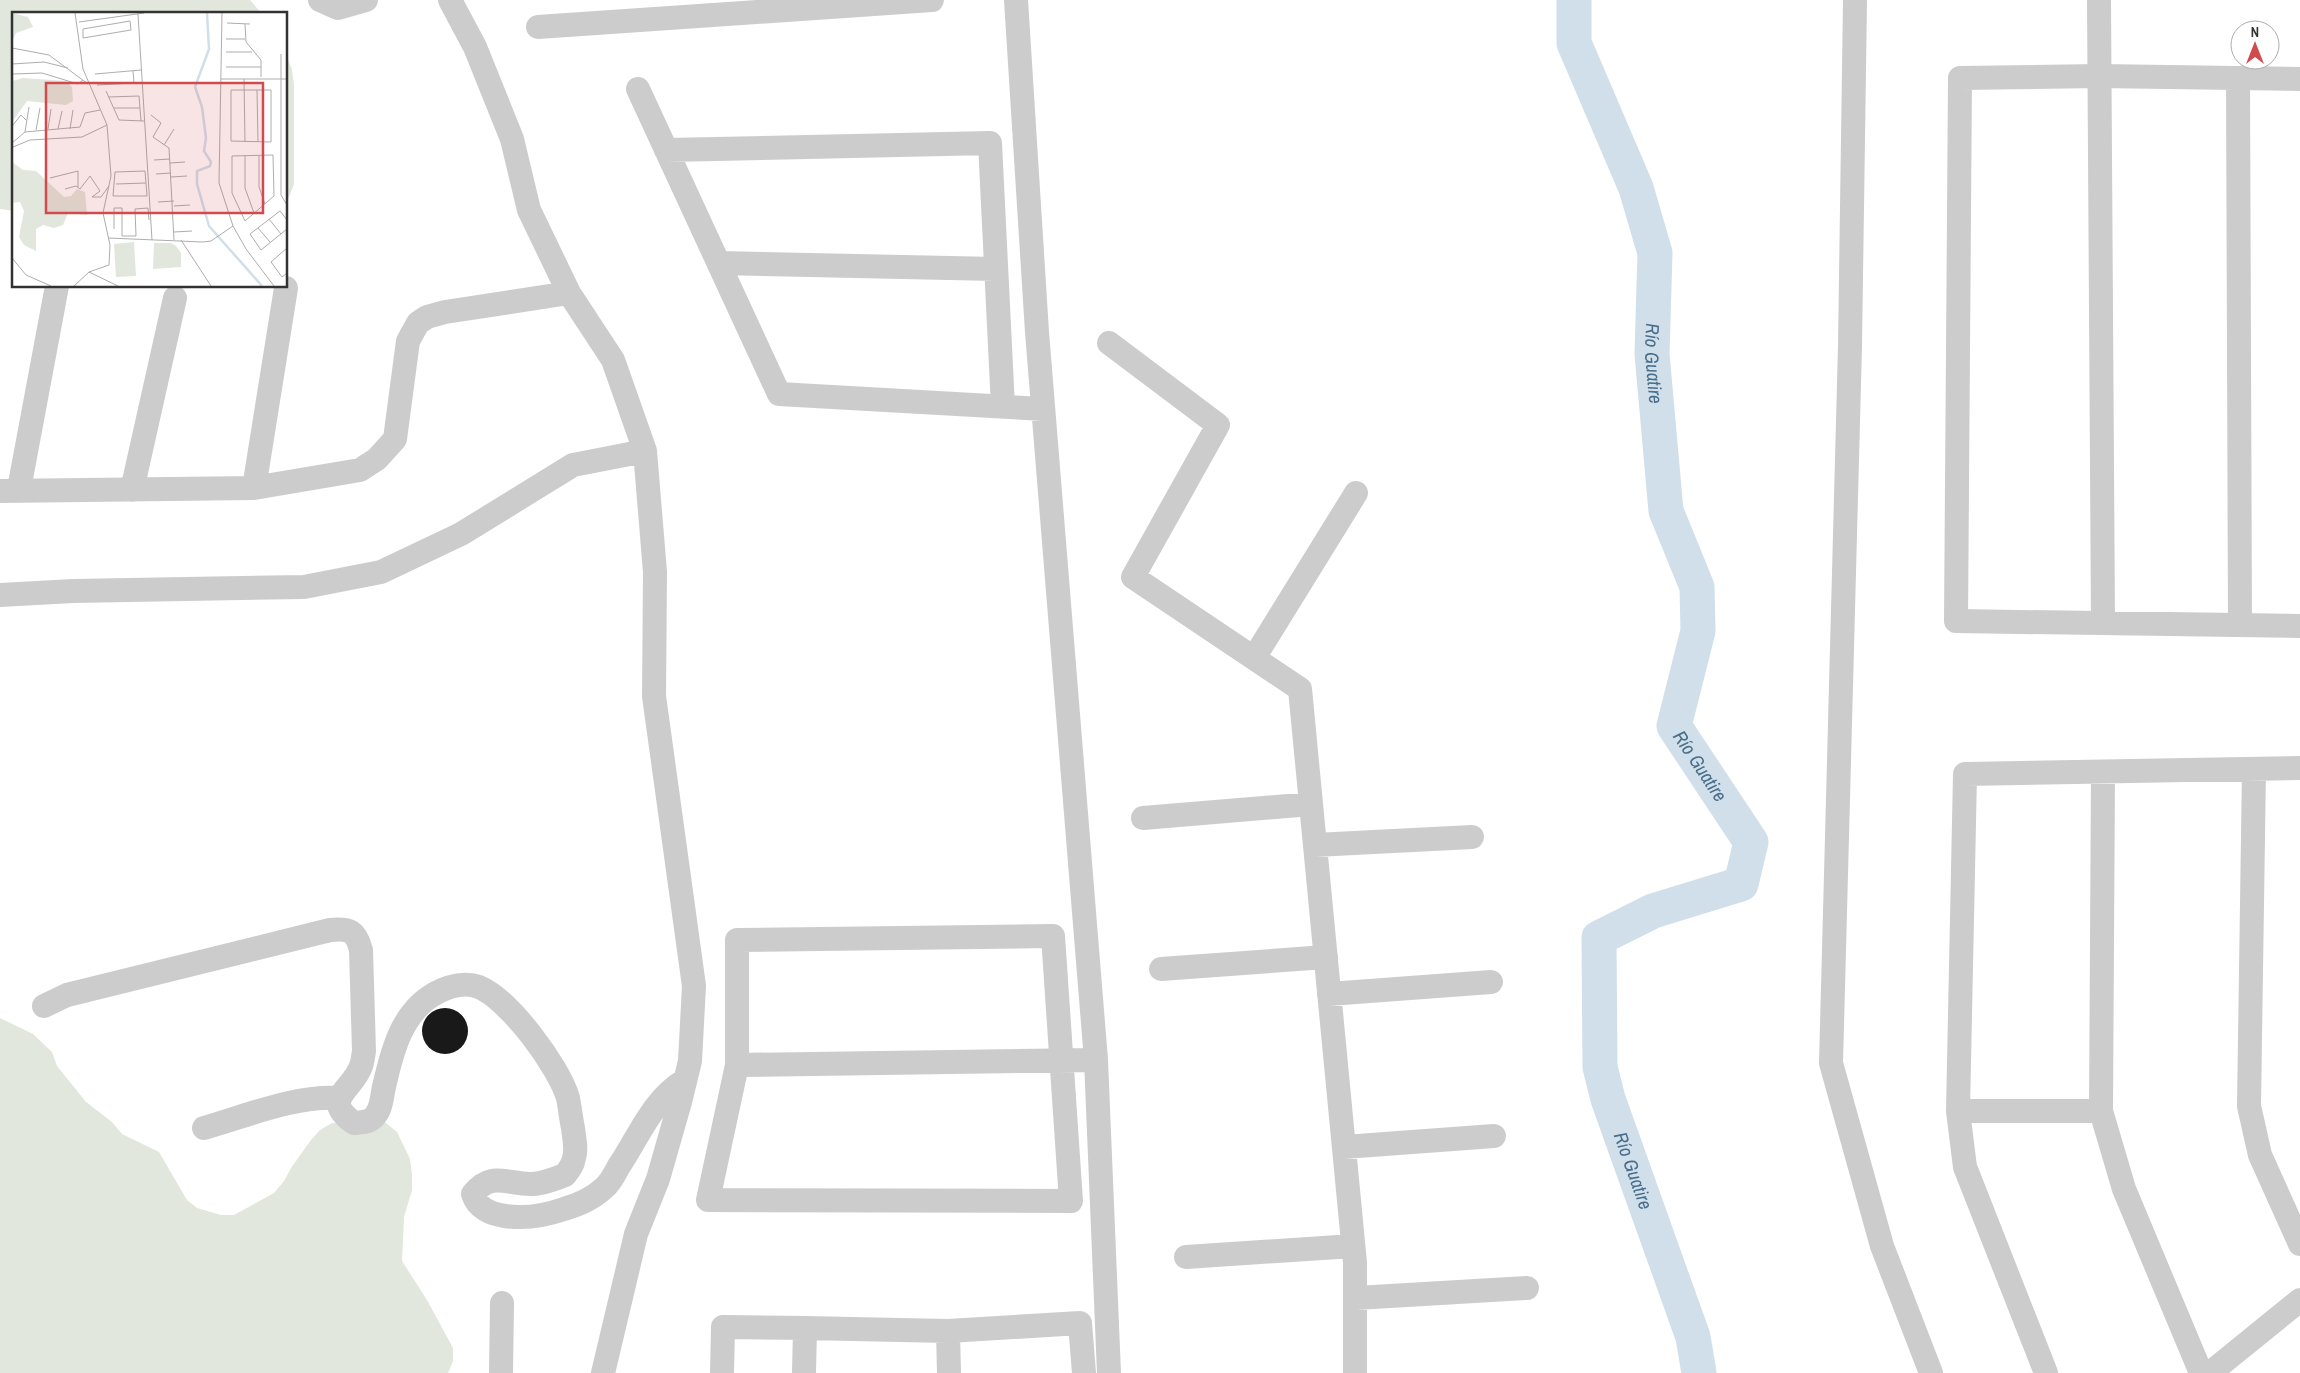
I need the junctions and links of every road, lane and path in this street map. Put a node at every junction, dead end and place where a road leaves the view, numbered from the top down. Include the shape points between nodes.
1 (320, 0) edge
2 (366, 0) edge
3 (932, 0) edge
4 (1016, 0) edge
5 (1855, 0) edge
6 (2098, 0) edge
7 (448, 4) edge
8 (538, 26) dead end
9 (2099, 76) junction
10 (2238, 78) junction
11 (2300, 79) edge
12 (638, 89) dead end
13 (666, 150) junction
14 (719, 263) junction
15 (996, 269) junction
16 (57, 288) edge
17 (286, 288) dead end
18 (569, 293) junction
19 (175, 298) dead end
20 (1109, 343) dead end
21 (1004, 407) junction
22 (1043, 409) junction
23 (645, 451) junction
24 (254, 488) junction
25 (10, 490) edge
26 (132, 490) junction
27 (1356, 493) dead end
28 (0, 595) edge
29 (2103, 623) junction
30 (2240, 625) junction
31 (2300, 626) edge
32 (1254, 658) junction
33 (2300, 768) edge
34 (2254, 769) junction
35 (2103, 772) junction
36 (1311, 804) junction
37 (1144, 818) dead end
38 (1472, 837) dead end
39 (1315, 845) junction
40 (1326, 958) junction
41 (1161, 969) dead end
42 (1491, 982) dead end
43 (1329, 994) junction
44 (44, 1006) dead end
45 (1060, 1060) junction
46 (1096, 1060) junction
47 (737, 1065) junction
48 (685, 1080) junction
49 (340, 1098) junction
50 (1958, 1111) junction
51 (2102, 1111) junction
52 (204, 1128) dead end
53 (1494, 1136) dead end
54 (1344, 1147) junction
55 (2300, 1244) edge
56 (1353, 1246) junction
57 (1186, 1257) dead end
58 (1527, 1288) dead end
59 (1356, 1298) junction
60 (2300, 1300) edge
61 (502, 1303) dead end
62 (806, 1328) junction
63 (948, 1332) junction
64 (501, 1373) edge
65 (603, 1373) edge
66 (722, 1373) edge
67 (804, 1373) edge
68 (949, 1373) edge
69 (1084, 1373) edge
70 (1109, 1373) edge
71 (1355, 1373) edge
72 (1931, 1373) edge
73 (2046, 1373) edge
74 (2201, 1373) edge
75 (2210, 1373) edge

1 - 2 street via 338,8
3 - 8 street
4 - 22 street
5 - 72 street via 1850,336 1831,1063 1882,1246
6 - 9 street
7 - 18 street via 475,47 512,139 529,210
9 - 10 street
9 - 29 street
9 - 29 street via 1960,78 1956,621
10 - 11 street
10 - 30 street
12 - 13 street
13 - 14 street
13 - 15 street via 990,143
14 - 15 street
14 - 21 street via 779,394
15 - 21 street
16 - 25 street
17 - 24 street
18 - 23 street via 613,360
18 - 24 street via 427,317 418,323 408,341 395,439 377,459 360,470
19 - 26 street
20 - 32 street via 1218,425 1133,577
21 - 22 street
22 - 46 street
23 - 28 street via 574,465 461,534 381,572 304,587
23 - 48 street via 655,572 654,696 694,986 690,1061
24 - 26 street
25 - 26 street
27 - 32 street
29 - 30 street
30 - 31 street
32 - 36 street via 1300,689
33 - 34 street
34 - 35 street
34 - 55 street via 2249,1106 2260,1155
35 - 50 street via 1965,774
35 - 51 street
36 - 37 street
36 - 39 street
38 - 39 street
39 - 40 street
40 - 41 street
40 - 43 street
42 - 43 street
43 - 54 street
44 - 49 street via 67,995 342,929 358,938 361,950 364,1051 361,1067
45 - 46 street
45 - 47 street
45 - 47 street via 1053,936 737,940
45 - 47 street via 1071,1201 708,1200
46 - 70 street
48 - 49 street via 671,1088 644,1123 606,1187 585,1202 557,1212 522,1218 486,1211 474,1201 473,1194 489,1181 533,1184 565,1175 575,1158 576,1146 567,1097 557,1075 529,1032 488,992 465,985 448,987 416,1009 394,1046 378,1112 373,1119 354,1123 341,1111
48 - 65 street via 658,1179 636,1234
49 - 52 street via 320,1096
50 - 51 street
50 - 73 street via 1965,1167
51 - 74 street via 2124,1189
53 - 54 street
54 - 56 street
56 - 57 street
56 - 59 street
58 - 59 street
59 - 71 street
60 - 75 street
61 - 64 street
62 - 63 street
62 - 66 street via 723,1327
62 - 67 street
63 - 68 street
63 - 69 street via 1080,1323

